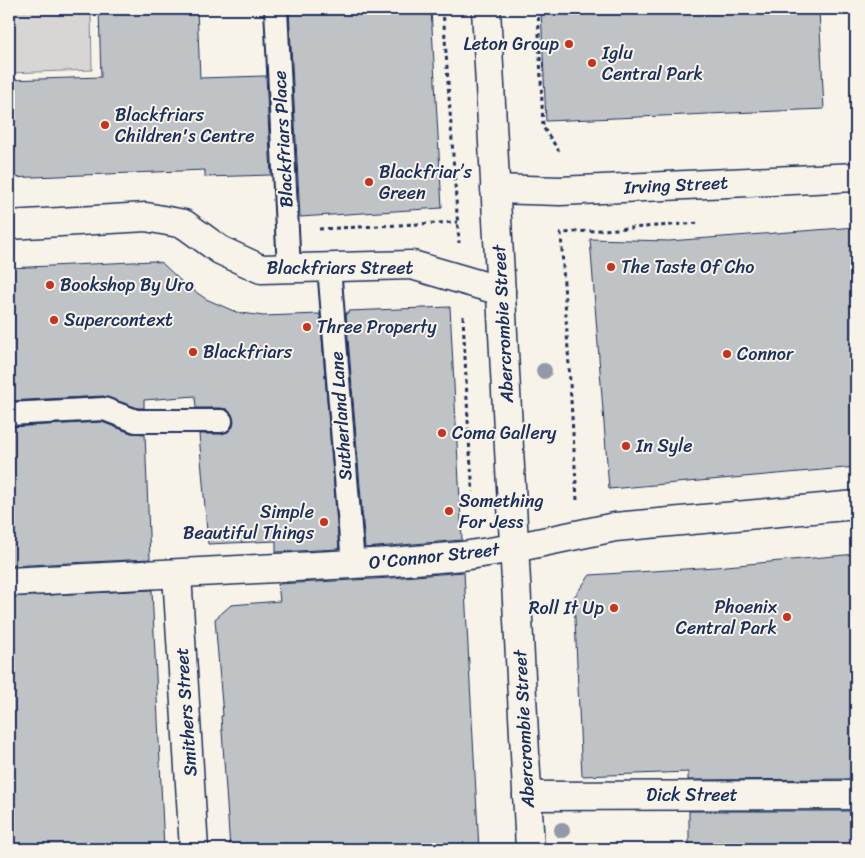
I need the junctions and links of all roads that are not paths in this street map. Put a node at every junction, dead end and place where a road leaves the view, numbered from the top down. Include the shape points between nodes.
1 (276, 9) edge
2 (486, 9) edge
3 (856, 178) edge
4 (495, 189) junction
5 (9, 225) edge
6 (329, 267) junction
7 (289, 270) junction
8 (501, 291) junction
9 (9, 414) edge
10 (221, 421) dead end
11 (856, 505) edge
12 (514, 548) junction
13 (353, 564) junction
14 (177, 574) junction
15 (9, 582) edge
16 (856, 795) edge
17 (527, 796) junction
18 (194, 849) edge
19 (530, 849) edge

1 - 7 lane, Blackfriars Place
2 - 4 street, Abercrombie Street
3 - 4 street, Irving Street via 560,191
4 - 8 street, Abercrombie Street
5 - 7 street, Blackfriars Street via 146,217 184,224 220,250 261,270
6 - 7 street, Blackfriars Street
6 - 8 street, Blackfriars Street via 412,265 461,288
6 - 13 lane, Sutherland Lane
8 - 12 street, Abercrombie Street
9 - 10 lane via 104,409 136,421
11 - 12 street, O'Connor Street via 614,526
12 - 13 street, O'Connor Street via 464,556
12 - 17 street, Abercrombie Street
13 - 14 street, O'Connor Street
14 - 15 street, O'Connor Street
14 - 18 street, Smithers Street
16 - 17 street, Dick Street
17 - 19 street, Abercrombie Street

